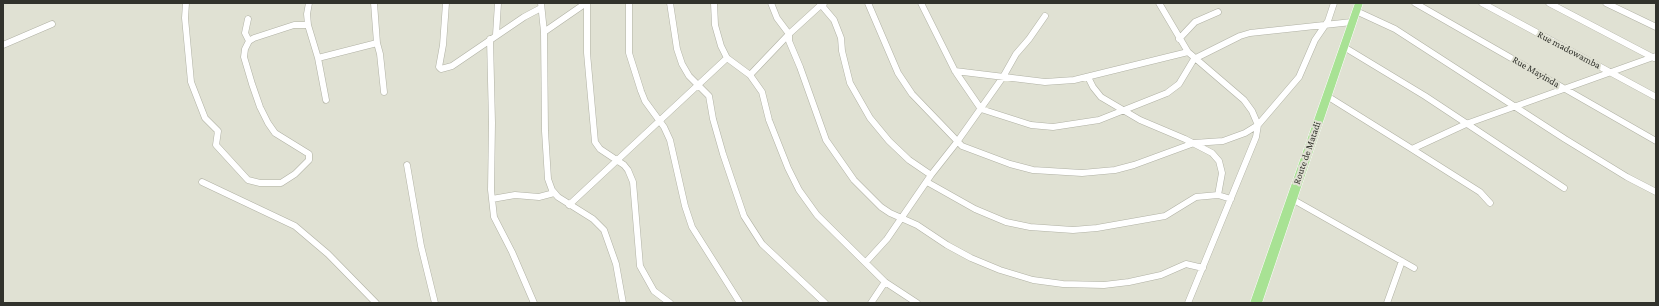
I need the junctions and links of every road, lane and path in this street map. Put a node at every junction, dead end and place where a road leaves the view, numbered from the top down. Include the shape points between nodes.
1 (186, 3) edge
2 (309, 3) edge
3 (374, 3) edge
4 (446, 3) edge
5 (498, 3) edge
6 (586, 3) edge
7 (629, 3) edge
8 (670, 3) edge
9 (714, 3) edge
10 (771, 3) edge
11 (823, 3) edge
12 (868, 3) edge
13 (1159, 3) edge
14 (1334, 3) edge
15 (1415, 3) edge
16 (1482, 3) edge
17 (1549, 3) edge
18 (1606, 3) edge
19 (923, 4) edge
20 (541, 6) edge
21 (1358, 7) edge
22 (1218, 12) dead end
23 (1045, 16) dead end
24 (248, 19) dead end
25 (1352, 22) junction
26 (52, 24) dead end
27 (308, 25) junction
28 (1325, 26) junction
29 (1656, 27) edge
30 (544, 32) junction
31 (789, 34) junction
32 (496, 35) junction
33 (490, 39) junction
34 (1179, 39) junction
35 (249, 41) junction
36 (377, 43) junction
37 (3, 45) edge
38 (1344, 47) junction
39 (1188, 52) junction
40 (318, 58) junction
41 (727, 58) junction
42 (1655, 58) edge
43 (1194, 59) junction
44 (955, 71) junction
45 (1611, 72) junction
46 (750, 75) junction
47 (1003, 77) junction
48 (1088, 77) junction
49 (698, 85) junction
50 (1564, 88) junction
51 (384, 92) dead end
52 (1327, 96) junction
53 (1656, 97) edge
54 (326, 100) dead end
55 (1515, 106) junction
56 (981, 109) junction
57 (1124, 109) junction
58 (659, 121) junction
59 (1466, 124) junction
60 (1258, 125) junction
61 (1656, 141) edge
62 (958, 142) junction
63 (1194, 142) junction
64 (1412, 149) junction
65 (617, 160) junction
66 (407, 165) dead end
67 (931, 175) junction
68 (202, 182) dead end
69 (927, 182) junction
70 (1564, 188) dead end
71 (1656, 192) edge
72 (554, 193) junction
73 (1218, 195) junction
74 (492, 199) junction
75 (1231, 199) junction
76 (1292, 199) junction
77 (1490, 203) dead end
78 (569, 205) junction
79 (900, 218) junction
80 (1402, 261) junction
81 (866, 262) junction
82 (1203, 268) junction
83 (1414, 268) dead end
84 (885, 282) junction
85 (376, 303) edge
86 (436, 303) edge
87 (534, 303) edge
88 (623, 303) edge
89 (670, 303) edge
90 (740, 303) edge
91 (825, 303) edge
92 (871, 303) edge
93 (917, 303) edge
94 (1188, 303) edge
95 (1256, 303) edge
96 (1387, 303) edge

1 - 35 street via 191,82 205,118 218,131 216,145 248,180 281,183 309,160 309,154 275,133 260,107 244,57
2 - 27 street
3 - 36 street
4 - 33 street via 439,67 441,69 449,68
5 - 32 street
6 - 30 street
6 - 65 street via 586,53 592,90 595,142 600,149
7 - 58 street via 629,53 645,101
8 - 49 street via 677,49 682,64
9 - 41 street via 715,25
10 - 31 street via 777,18
11 - 31 street
11 - 67 street via 823,7 834,20 841,38 850,83 870,118 888,141
12 - 62 street via 898,73 912,94
13 - 34 street
14 - 28 street
15 - 50 street, Rue Mayinda
16 - 45 street, Rue madowamba
17 - 42 street
18 - 29 street
19 - 44 street
20 - 30 street
20 - 32 street
21 - 25 highway, Route de Matadi
21 - 55 street
22 - 34 street via 1195,22
23 - 47 street via 1016,54
24 - 35 street via 245,33
25 - 28 street
25 - 38 highway, Route de Matadi
26 - 37 street
27 - 35 street via 285,27
27 - 40 street
28 - 43 street via 1250,33
28 - 60 street via 1315,40 1299,77
30 - 72 street via 545,131 548,178
31 - 46 street
31 - 79 street via 789,41 826,140 854,180 881,207
32 - 33 street
33 - 74 street
34 - 39 street
36 - 40 street
36 - 51 street
38 - 52 highway, Route de Matadi
38 - 59 street
39 - 43 street
39 - 48 street
40 - 54 street
41 - 46 street
41 - 49 street
42 - 45 street
43 - 57 street via 1179,84 1167,92
43 - 60 street via 1234,89 1252,111
44 - 47 street
44 - 56 street
45 - 50 street
45 - 53 street, Rue madowamba
46 - 81 street via 762,92 769,120 799,190 817,215
47 - 48 street via 1045,82
47 - 56 street
48 - 57 street via 1101,97
49 - 58 street
49 - 91 street via 709,96 723,154 744,216 762,244
50 - 55 street
50 - 61 street, Rue Mayinda
52 - 64 street
52 - 76 highway, Route de Matadi
55 - 59 street
55 - 71 street via 1571,143
56 - 57 street via 1031,125 1053,127 1099,120
56 - 62 street
57 - 63 street via 1140,120
58 - 65 street
58 - 90 street via 670,140 692,227
59 - 64 street
59 - 70 street
60 - 63 street via 1223,141
60 - 75 street via 1256,137
62 - 63 street via 962,146 1010,164 1033,170 1082,173 1115,170 1134,165
62 - 67 street
63 - 73 street via 1212,153 1219,161 1222,172
64 - 77 street via 1480,192
65 - 78 street
65 - 89 street via 628,170 633,182 640,266 654,291
66 - 86 street via 421,246
67 - 69 street
68 - 85 street via 295,226 328,254
69 - 73 street via 975,209 1006,222 1030,227 1073,230 1165,216 1196,197
69 - 79 street
72 - 74 street via 540,197 515,195
72 - 78 street
73 - 75 street
74 - 87 street via 494,217
75 - 82 street
76 - 80 street
76 - 95 highway, Route de Matadi
78 - 88 street via 593,219 604,230 616,264
79 - 81 street via 887,239
79 - 82 street via 917,225 971,258 1033,280 1104,285 1161,274 1186,264
80 - 83 street
80 - 96 street
81 - 84 street
82 - 94 street
84 - 92 street
84 - 93 street

